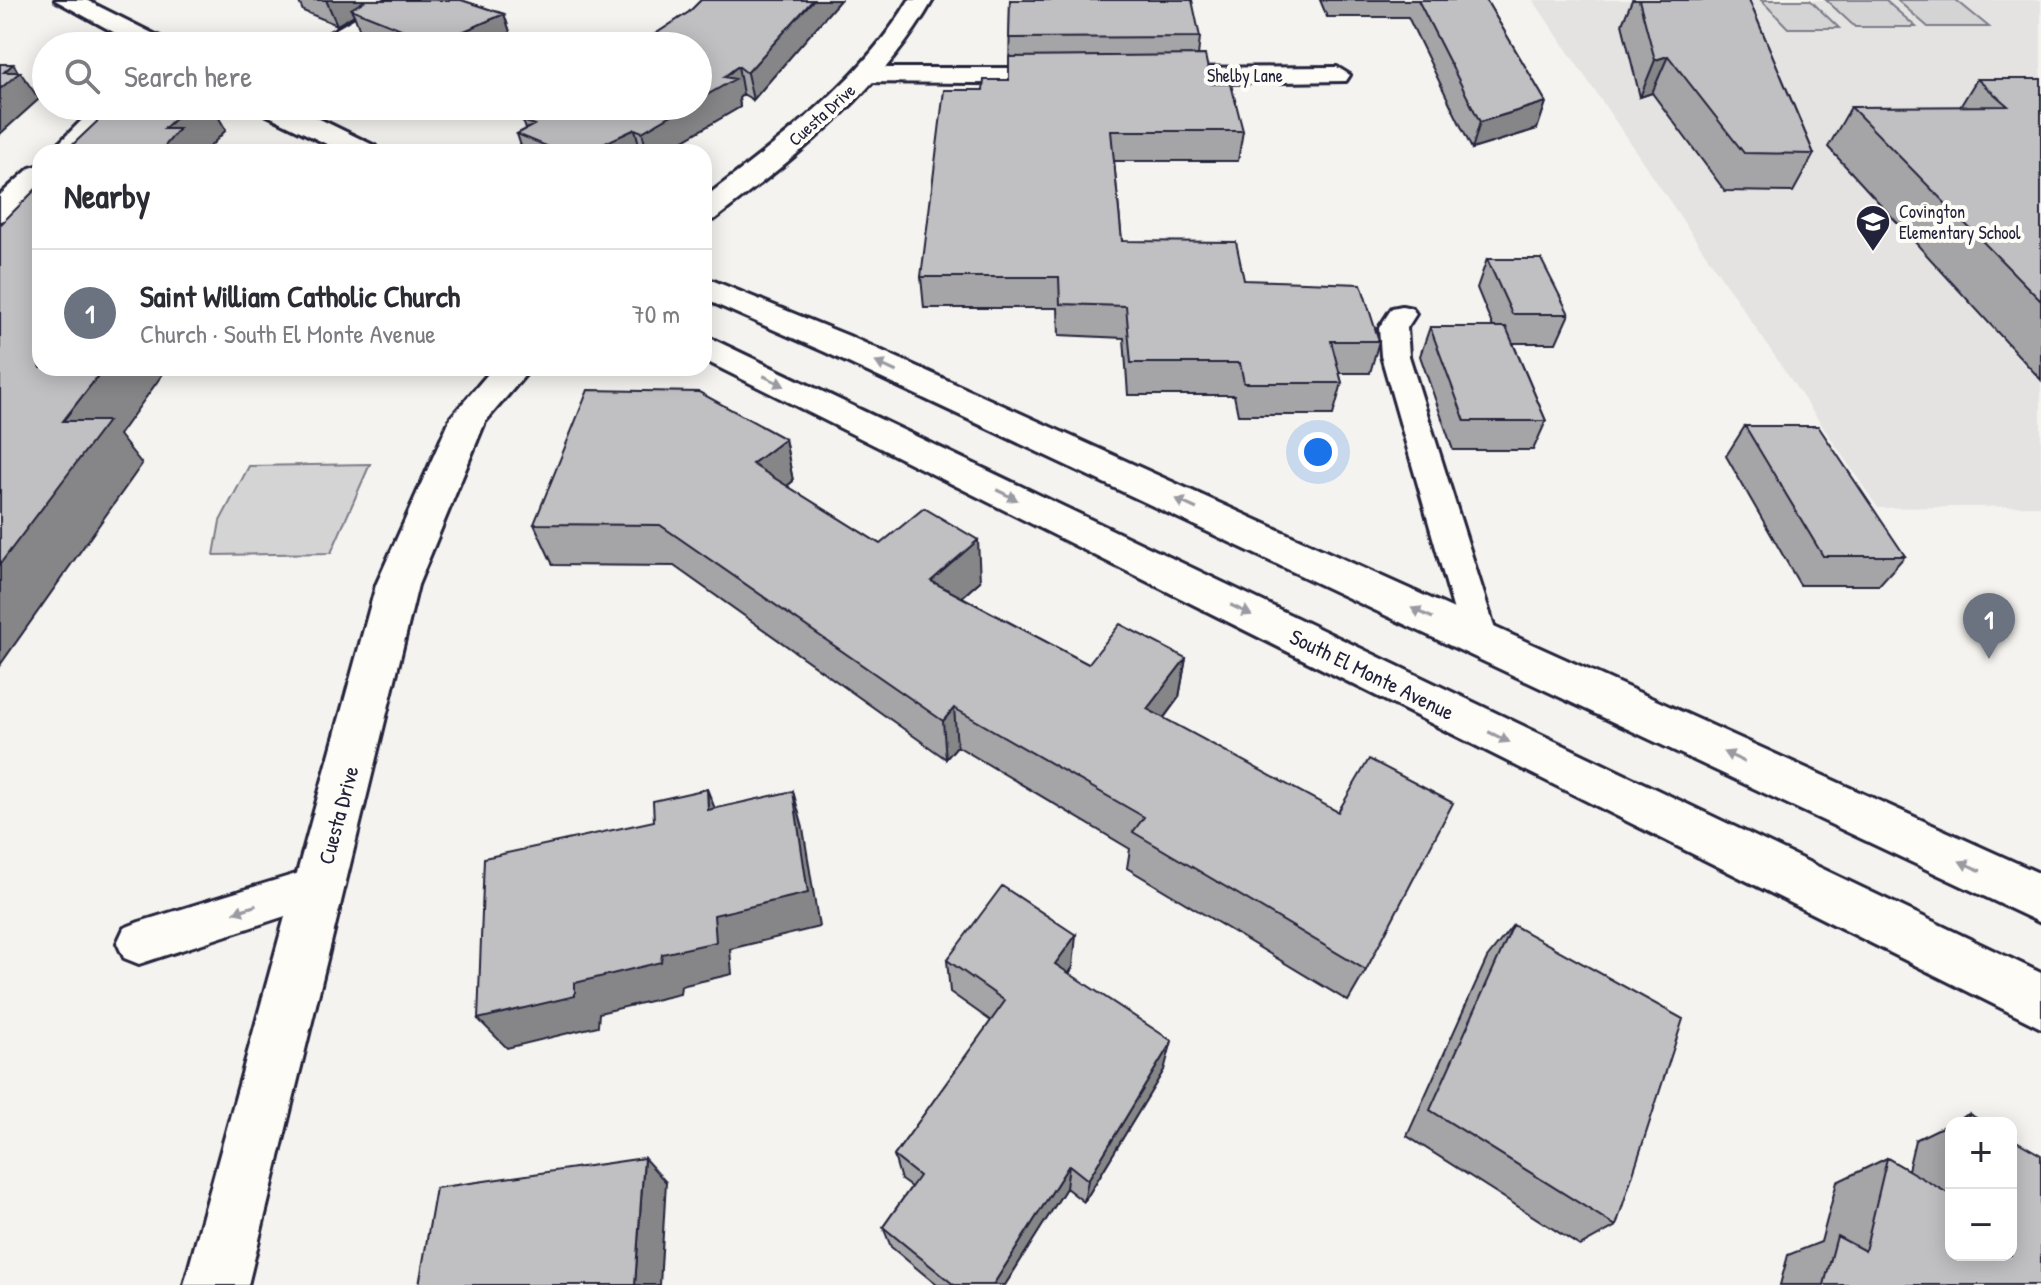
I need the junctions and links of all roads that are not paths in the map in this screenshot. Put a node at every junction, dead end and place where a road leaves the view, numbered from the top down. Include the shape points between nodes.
1 (67, 0) edge
2 (404, 0) edge
3 (921, 0) edge
4 (131, 32) edge
5 (346, 32) edge
6 (1337, 75) dead end
7 (865, 76) junction
8 (1099, 76) edge
9 (1131, 76) edge
10 (97, 120) edge
11 (300, 120) edge
12 (72, 144) edge
13 (349, 144) edge
14 (32, 182) edge
15 (712, 207) edge
16 (0, 212) edge
17 (712, 290) edge
18 (1402, 314) dead end
19 (712, 350) edge
20 (506, 376) edge
21 (1480, 639) junction
22 (319, 886) junction
23 (2041, 899) edge
24 (139, 943) dead end
25 (2041, 1001) edge
26 (216, 1285) edge

1 - 4 main road
2 - 5 main road
3 - 7 main road, Cuesta Drive
6 - 9 main road, Shelby Lane
7 - 8 main road
7 - 15 main road, Cuesta Drive
10 - 12 main road
11 - 13 main road
14 - 16 main road
21 -> 17 main road
18 - 21 lane via 1393,328 1395,356
19 -> 25 main road, South El Monte Avenue
20 - 22 main road, Cuesta Drive via 469,417 397,585
23 -> 21 main road
22 -> 24 lane
22 - 26 main road, Cuesta Drive

